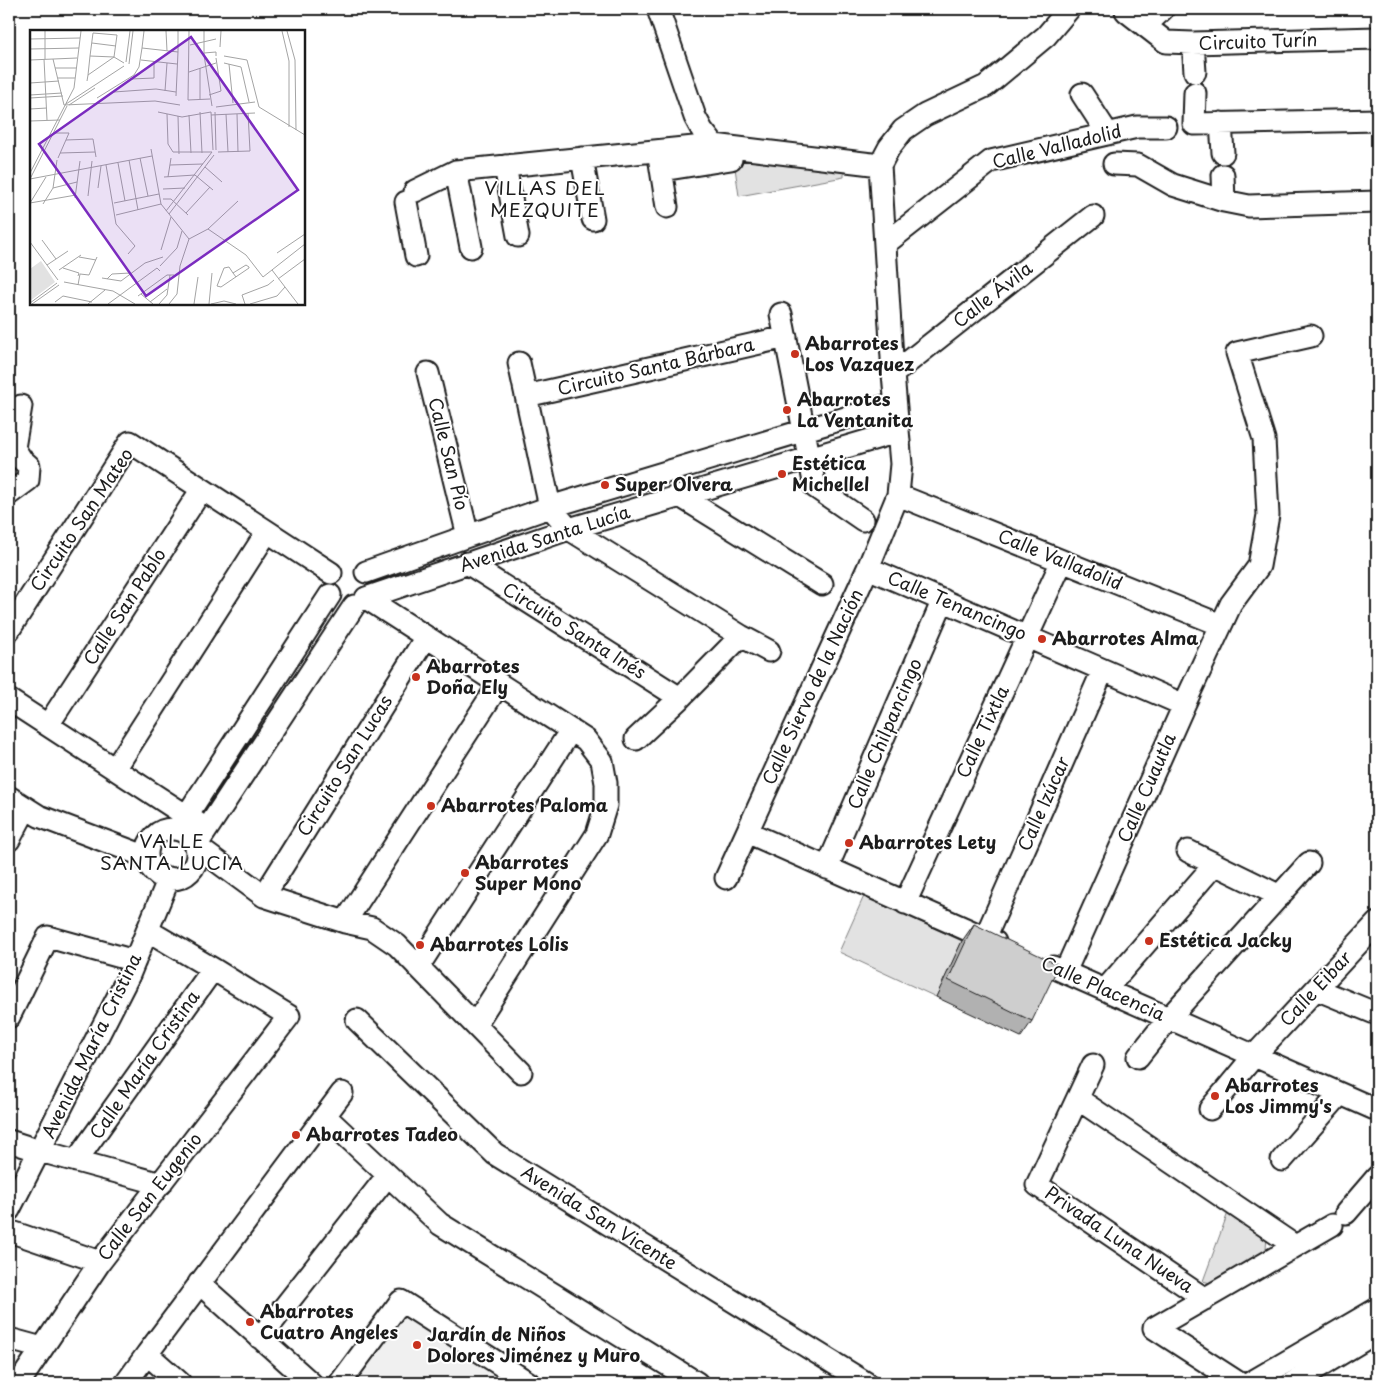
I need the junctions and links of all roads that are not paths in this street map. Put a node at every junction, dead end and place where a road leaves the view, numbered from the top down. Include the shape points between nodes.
1 (658, 9) edge
2 (1069, 9) edge
3 (1163, 9) edge
4 (1126, 10) dead end
5 (1145, 26) junction
6 (1377, 38) edge
7 (1193, 44) junction
8 (1195, 72) dead end
9 (1082, 94) dead end
10 (1195, 94) dead end
11 (1377, 120) edge
12 (1221, 123) junction
13 (1166, 127) dead end
14 (1108, 134) junction
15 (714, 145) junction
16 (1223, 153) dead end
17 (582, 158) junction
18 (731, 159) dead end
19 (660, 160) junction
20 (1114, 164) dead end
21 (880, 165) junction
22 (505, 166) junction
23 (456, 171) junction
24 (1223, 175) dead end
25 (1224, 201) junction
26 (1371, 205) edge
27 (667, 207) dead end
28 (1093, 216) dead end
29 (594, 219) dead end
30 (518, 236) dead end
31 (885, 244) junction
32 (471, 246) dead end
33 (416, 256) dead end
34 (781, 314) dead end
35 (1311, 336) dead end
36 (786, 338) junction
37 (519, 363) dead end
38 (428, 373) dead end
39 (893, 374) junction
40 (526, 396) junction
41 (895, 403) junction
42 (21, 406) dead end
43 (804, 430) junction
44 (897, 432) junction
45 (809, 458) junction
46 (202, 489) junction
47 (9, 494) edge
48 (898, 495) junction
49 (680, 496) junction
50 (550, 507) junction
51 (863, 520) dead end
52 (569, 529) junction
53 (267, 532) junction
54 (468, 536) junction
55 (1062, 561) junction
56 (467, 563) junction
57 (868, 568) junction
58 (366, 572) junction
59 (331, 573) junction
60 (822, 584) dead end
61 (330, 595) junction
62 (943, 600) junction
63 (360, 602) junction
64 (1221, 625) junction
65 (9, 630) edge
66 (741, 636) junction
67 (426, 637) junction
68 (1027, 637) junction
69 (769, 651) dead end
70 (1103, 670) junction
71 (499, 684) junction
72 (680, 698) junction
73 (9, 700) edge
74 (1184, 705) junction
75 (257, 708) junction
76 (278, 722) junction
77 (48, 725) junction
78 (571, 730) junction
79 (636, 739) dead end
80 (115, 769) junction
81 (18, 802) edge
82 (182, 823) junction
83 (747, 832) junction
84 (201, 838) junction
85 (9, 840) edge
86 (1188, 851) dead end
87 (147, 857) junction
88 (1309, 863) dead end
89 (1215, 864) junction
90 (827, 868) junction
91 (169, 878) junction
92 (726, 878) dead end
93 (264, 896) junction
94 (1280, 896) junction
95 (904, 903) junction
96 (345, 922) junction
97 (1377, 923) edge
98 (147, 930) junction
99 (985, 938) junction
100 (1012, 949) edge
101 (135, 961) junction
102 (1038, 961) edge
103 (418, 966) junction
104 (213, 969) junction
105 (1065, 972) junction
106 (1316, 988) junction
107 (1105, 990) junction
108 (1377, 1014) edge
109 (9, 1017) edge
110 (1169, 1018) junction
111 (357, 1020) dead end
112 (475, 1025) junction
113 (1254, 1056) junction
114 (1138, 1057) dead end
115 (1094, 1065) dead end
116 (522, 1072) dead end
117 (342, 1093) dead end
118 (1340, 1094) junction
119 (1078, 1098) junction
120 (1210, 1109) dead end
121 (1377, 1110) edge
122 (325, 1116) junction
123 (9, 1141) edge
124 (40, 1151) junction
125 (1282, 1160) dead end
126 (76, 1161) junction
127 (388, 1175) junction
128 (1377, 1177) edge
129 (160, 1184) junction
130 (9, 1210) edge
131 (9, 1231) edge
132 (1295, 1246) junction
133 (100, 1262) junction
134 (200, 1283) junction
135 (1205, 1299) junction
136 (1377, 1309) edge
137 (1377, 1332) edge
138 (260, 1338) junction
139 (9, 1339) edge
140 (42, 1348) junction
141 (147, 1354) junction
142 (18, 1383) edge
143 (126, 1383) edge
144 (180, 1383) edge
145 (311, 1383) edge
146 (340, 1383) edge
147 (529, 1383) edge
148 (697, 1383) edge
149 (866, 1383) edge
150 (1239, 1383) edge
151 (1250, 1383) edge
152 (1292, 1383) edge

1 - 15 street via 695,116
2 - 21 street via 1046,36 986,86 925,115 902,130
3 - 5 street
4 - 5 street, Circuito Turín
5 - 7 street, Circuito Turín via 1166,42
6 - 7 street, Circuito Turín
7 - 8 street
9 - 14 street
10 - 12 street via 1194,124
11 - 12 street
12 - 16 street
13 - 14 street, Calle Valladolid via 1137,127
14 - 31 street, Calle Valladolid via 991,161
15 - 19 street
15 - 21 street
17 - 19 street
17 - 22 street
17 - 29 street
18 - 19 street
19 - 27 street
20 - 25 street via 1138,165 1173,185
21 - 31 street, Calle Siervo de la Nación
22 - 23 street
22 - 30 street
23 - 32 street
23 - 33 street via 411,196
24 - 25 street
25 - 26 street via 1249,206
28 - 39 street, Calle Ávila
31 - 39 street, Calle Siervo de la Nación
34 - 36 street
35 - 64 street, Calle Cuautla via 1237,354 1264,439 1268,514 1259,566 1231,604
36 - 40 street, Circuito Santa Bárbara
36 - 43 street
37 - 40 street
38 - 54 street, Calle San Pío
39 - 41 street, Calle Siervo de la Nación
40 - 50 street
41 - 43 street, Avenida Santa Lucía
41 - 44 street, Calle Siervo de la Nación
42 - 47 street via 14,448 28,466 28,480
43 - 45 street
43 - 50 street, Avenida Santa Lucía
44 - 45 street, Avenida Santa Lucía
44 - 48 street, Calle Siervo de la Nación via 901,464
45 - 49 street, Avenida Santa Lucía
45 - 51 street via 815,487
46 - 53 street, Circuito San Mateo
46 - 65 street, Circuito San Mateo via 130,442
46 - 77 street, Calle San Pablo
48 - 55 street, Calle Valladolid
48 - 57 street, Calle Siervo de la Nación
49 - 52 street, Avenida Santa Lucía
49 - 60 street
50 - 52 street
50 - 54 street, Avenida Santa Lucía
52 - 56 street, Avenida Santa Lucía
52 - 66 street
53 - 59 street, Circuito San Mateo
53 - 80 street
54 - 58 street, Avenida Santa Lucía
55 - 64 street, Calle Valladolid
55 - 68 street, Calle Tixtla
56 - 63 street, Avenida Santa Lucía
56 - 72 street, Circuito Santa Inés
57 - 62 street, Calle Tenancingo
57 - 83 street, Calle Siervo de la Nación
58 - 59 street via 348,563
58 - 63 street via 370,589
59 - 61 street via 327,584
61 - 63 street via 340,605
61 - 75 street
62 - 68 street, Calle Tenancingo
62 - 90 street, Calle Chilpancingo
63 - 67 street
63 - 76 street
64 - 74 street, Calle Cuautla
66 - 69 street
66 - 72 street
67 - 71 street
67 - 93 street, Circuito San Lucas
68 - 70 street, Calle Tenancingo
68 - 95 street, Calle Tixtla
70 - 74 street, Calle Tenancingo
70 - 99 street, Calle Izúcar
71 - 78 street
71 - 96 street
72 - 79 street
73 - 77 street
74 - 105 street, Calle Cuautla
75 - 76 street
75 - 82 street
76 - 84 street
77 - 80 street
78 - 103 street
78 - 112 street via 586,740 602,761 606,783 602,822
80 - 82 street
81 - 85 street
81 - 87 street via 39,816
82 - 84 street via 192,838
82 - 87 street via 155,835 147,849
83 - 90 street
83 - 92 street, Calle Siervo de la Nación
84 - 91 street via 191,870 177,878
84 - 93 street
86 - 89 street
87 - 91 street via 154,871
88 - 94 street
89 - 94 street
89 - 107 street
90 - 95 street
91 - 98 street, Avenida María Cristina
93 - 96 street
94 - 110 street
95 - 99 street
96 - 103 street via 372,928 397,945
97 - 106 street, Calle Eibar
98 - 101 street, Avenida María Cristina
98 - 104 street
99 - 100 street
101 - 109 street via 48,937
101 - 124 street, Avenida María Cristina
102 - 105 street, Calle Placencia
103 - 112 street
104 - 126 street, Calle María Cristina
104 - 129 street, Calle San Eugenio via 288,1016
105 - 107 street, Calle Placencia
106 - 108 street
106 - 113 street, Calle Eibar
107 - 110 street, Calle Placencia
110 - 113 street, Calle Placencia
110 - 114 street
111 - 149 street, Avenida San Vicente via 495,1154
112 - 116 street
113 - 118 street, Calle Placencia
113 - 120 street, Calle Eibar
115 - 119 street, Privada Luna Nueva
117 - 122 street
118 - 121 street, Calle Placencia
118 - 125 street
119 - 132 street
119 - 135 street, Privada Luna Nueva via 1037,1185
122 - 127 street
122 - 134 street
123 - 124 street
124 - 126 street
124 - 130 street, Avenida María Cristina
126 - 129 street
127 - 138 street
127 - 148 street via 440,1224
128 - 132 street, Privada Luna Nueva via 1339,1219
129 - 133 street, Calle San Eugenio
131 - 133 street
132 - 135 street, Privada Luna Nueva
133 - 140 street, Calle San Eugenio
134 - 138 street
134 - 141 street
135 - 150 street, Privada Luna Nueva via 1154,1328
136 - 151 street
137 - 152 street
138 - 145 street
139 - 140 street
140 - 142 street, Calle San Eugenio
141 - 143 street
141 - 144 street
146 - 147 street via 401,1301

